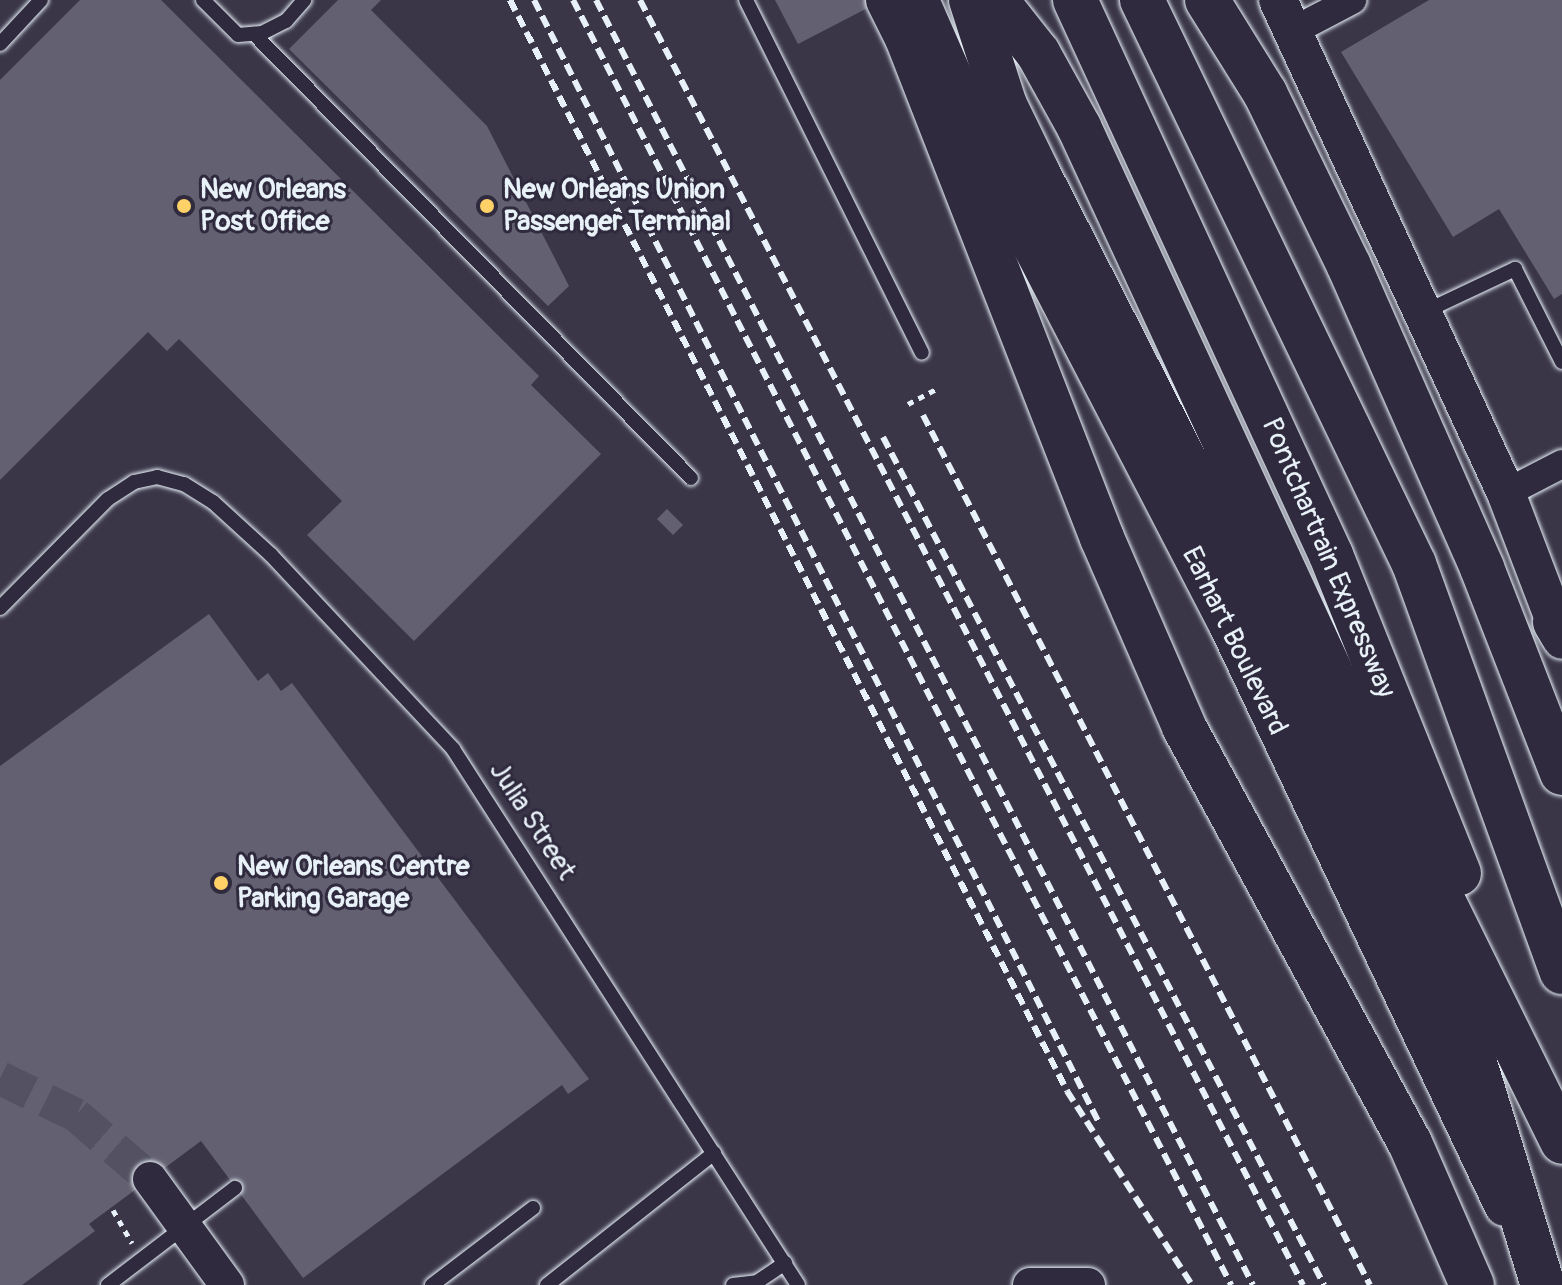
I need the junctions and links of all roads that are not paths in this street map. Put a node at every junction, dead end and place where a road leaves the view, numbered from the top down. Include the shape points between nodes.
1 (41, 0) edge
2 (203, 0) edge
3 (304, 0) edge
4 (746, 0) edge
5 (888, 0) edge
6 (920, 0) edge
7 (971, 0) edge
8 (996, 0) edge
9 (1075, 0) edge
10 (1142, 0) edge
11 (1207, 0) edge
12 (1352, 0) edge
13 (1286, 16) edge
14 (254, 34) junction
15 (0, 44) edge
16 (1423, 312) junction
17 (922, 353) dead end
18 (1562, 362) edge
19 (1562, 464) edge
20 (691, 478) dead end
21 (1506, 493) junction
22 (0, 608) edge
23 (1560, 632) edge
24 (1562, 773) edge
25 (1562, 972) edge
26 (1562, 1123) edge
27 (1562, 1142) edge
28 (714, 1153) junction
29 (150, 1179) tunnel mouth
30 (235, 1188) dead end
31 (533, 1208) dead end
32 (185, 1228) junction
33 (785, 1263) junction
34 (1471, 1283) edge
35 (108, 1285) edge
36 (227, 1285) edge
37 (432, 1285) edge
38 (547, 1285) edge
39 (733, 1285) edge
40 (798, 1285) edge
41 (1030, 1285) edge
42 (1088, 1285) edge
43 (1542, 1285) edge

1 - 15 lane
2 - 14 lane via 238,35
3 - 14 lane via 286,21
4 - 17 lane
5 - 34 highway via 1102,538 1184,727 1410,1143
6 - 43 main road, Earhart Boulevard via 1005,195 1227,623
7 - 43 highway via 1005,105 1250,583 1467,1037
8 - 27 highway via 1038,53 1079,127 1343,698
9 - 26 highway, Pontchartrain Expressway via 1331,555
10 - 25 highway via 1414,564
11 - 24 highway via 1265,93 1309,180 1509,633
12 - 13 street
13 - 16 main road
14 - 20 lane
16 - 18 lane via 1515,269
16 - 21 main road
19 - 21 street
21 - 23 main road
22 - 28 lane, Julia Street via 108,499 134,482 157,477 184,484 213,502 271,555 453,749
28 - 33 lane, Julia Street
28 - 38 lane
29 - 32 street
30 - 32 lane
31 - 37 lane
32 - 35 lane
32 - 36 street
33 - 39 lane via 757,1282
33 - 40 lane, Julia Street
41 - 42 street

